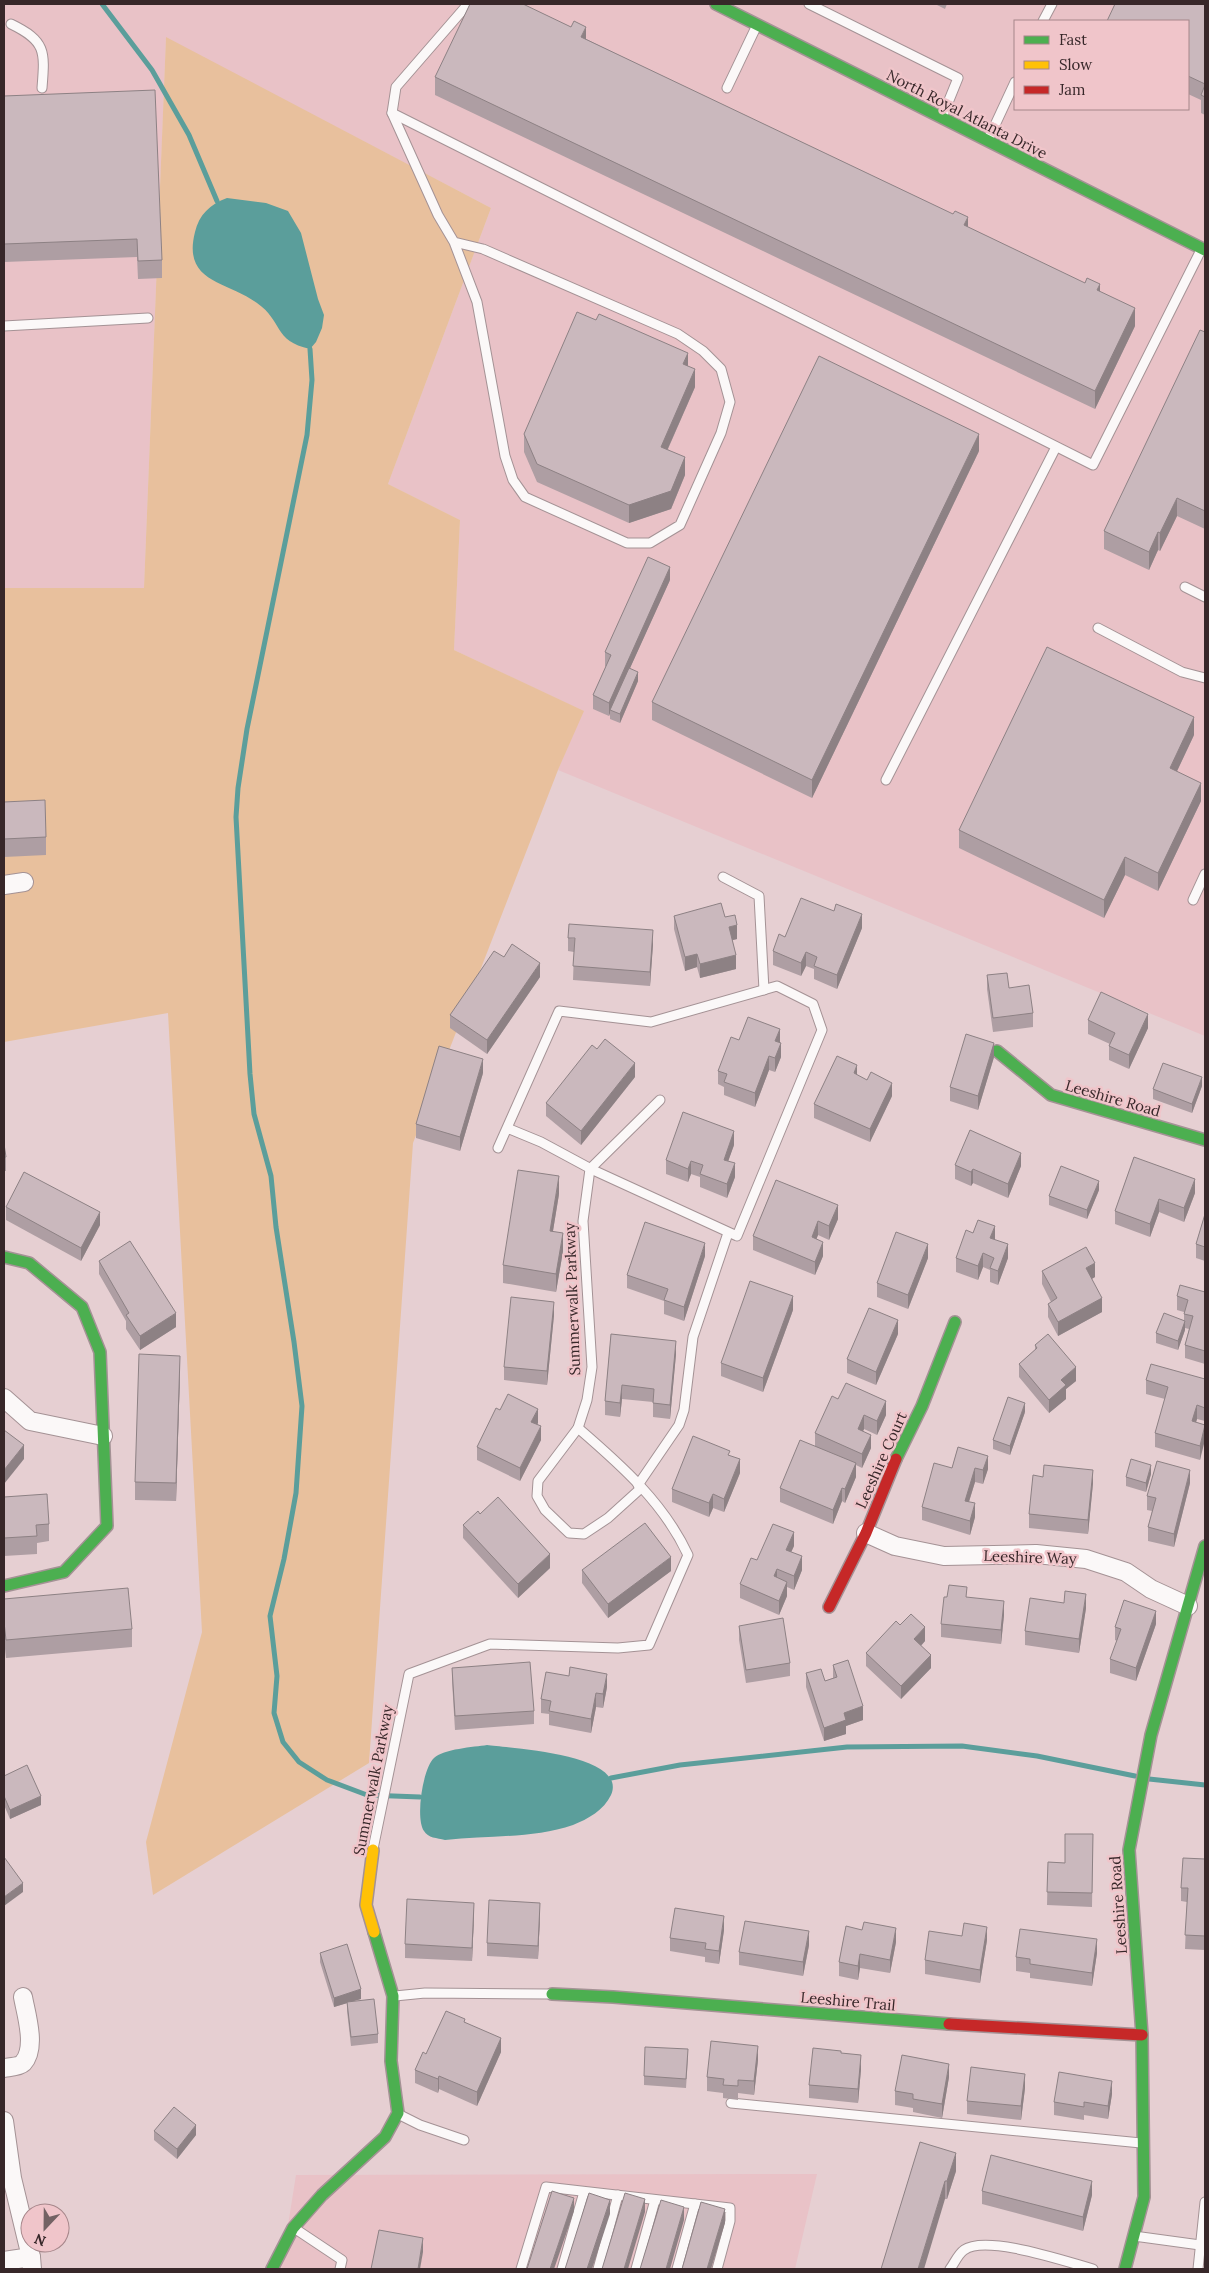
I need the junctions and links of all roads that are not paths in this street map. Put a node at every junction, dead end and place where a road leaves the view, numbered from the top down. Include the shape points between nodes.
1 (468, 4) edge
2 (716, 4) edge
3 (809, 4) edge
4 (1052, 4) edge
5 (1044, 20) edge
6 (10, 24) dead end
7 (757, 25) junction
8 (1014, 84) edge
9 (42, 88) dead end
10 (727, 88) dead end
11 (392, 113) junction
12 (942, 118) junction
13 (988, 141) junction
14 (454, 242) junction
15 (1203, 249) edge
16 (148, 318) dead end
17 (4, 326) edge
18 (1056, 447) junction
19 (1185, 588) dead end
20 (1205, 596) edge
21 (1098, 628) dead end
22 (1205, 678) edge
23 (886, 780) dead end
24 (1205, 874) edge
25 (723, 877) dead end
26 (24, 882) dead end
27 (4, 885) edge
28 (1193, 900) dead end
29 (764, 990) junction
30 (997, 1051) dead end
31 (660, 1100) dead end
32 (507, 1128) junction
33 (1205, 1140) edge
34 (498, 1148) dead end
35 (590, 1169) junction
36 (733, 1234) junction
37 (4, 1257) edge
38 (955, 1322) dead end
39 (4, 1398) edge
40 (578, 1428) junction
41 (104, 1436) junction
42 (639, 1486) junction
43 (866, 1533) junction
44 (1205, 1546) edge
45 (4, 1586) edge
46 (1188, 1606) junction
47 (829, 1607) dead end
48 (373, 1850) joint
49 (552, 1994) joint
50 (23, 1996) dead end
51 (393, 1996) junction
52 (1142, 2035) junction
53 (12, 2067) edge
54 (730, 2103) dead end
55 (398, 2113) junction
56 (4, 2121) edge
57 (464, 2140) dead end
58 (1144, 2143) junction
59 (584, 2192) junction
60 (618, 2195) junction
61 (655, 2200) junction
62 (1205, 2202) edge
63 (695, 2204) junction
64 (294, 2228) junction
65 (1134, 2236) junction
66 (1200, 2245) junction
67 (4, 2260) edge
68 (33, 2265) edge
69 (272, 2269) edge
70 (340, 2269) edge
71 (521, 2269) edge
72 (562, 2269) edge
73 (598, 2269) edge
74 (636, 2269) edge
75 (677, 2269) edge
76 (717, 2269) edge
77 (950, 2269) edge
78 (1093, 2269) edge
79 (1125, 2269) edge
80 (1198, 2269) edge

1 - 11 lane via 396,87
2 - 7 street, North Royal Atlanta Drive
3 - 12 lane via 958,78
4 - 5 lane
6 - 9 lane via 29,33 41,46 44,61
7 - 10 lane
7 - 12 street, North Royal Atlanta Drive
8 - 13 lane
11 - 14 lane via 438,215
11 - 18 lane
12 - 13 street, North Royal Atlanta Drive
13 - 15 street, North Royal Atlanta Drive
14 - 14 lane via 483,249 678,334 703,351 721,369 730,402 722,433 680,525 650,542 628,543 525,497 513,480 505,456 477,302
15 - 18 lane via 1093,465
16 - 17 lane
18 - 23 lane
19 - 20 lane
21 - 22 lane via 1182,672
24 - 28 lane
25 - 29 lane via 758,896
26 - 27 street
29 - 32 lane via 651,1022 559,1011
29 - 36 lane, Summerwalk Parkway via 777,986 813,1004 822,1030
30 - 33 street, Leeshire Road via 1051,1095
31 - 35 lane
32 - 34 lane
32 - 35 lane via 541,1142
35 - 36 lane
35 - 40 lane, Summerwalk Parkway via 583,1221 592,1368
36 - 42 lane, Summerwalk Parkway via 693,1337 679,1426
37 - 41 street via 29,1263 82,1307 100,1352
38 - 43 street, Leeshire Court
39 - 41 street via 30,1421
40 - 42 lane, Summerwalk Parkway
40 - 42 lane, Summerwalk Parkway via 538,1481 538,1496 545,1510 569,1533 584,1534 608,1518 639,1490
41 - 45 street via 108,1526 64,1572
42 - 48 lane, Summerwalk Parkway via 660,1506 688,1555 649,1645 618,1648 490,1644 409,1674
43 - 46 street, Leeshire Way via 896,1546 944,1556 1036,1554 1086,1559 1126,1572
43 - 47 street, Leeshire Court
44 - 46 street, Leeshire Road
46 - 52 street, Leeshire Road via 1151,1735 1129,1850
48 - 51 street, Summerwalk Parkway via 366,1905
49 - 51 lane via 426,1993
49 - 52 street, Leeshire Trail via 970,2026
50 - 53 street via 31,2036 26,2058
51 - 55 street, Summerwalk Parkway via 391,2061
52 - 58 street, Leeshire Road
54 - 58 lane
55 - 57 lane via 420,2125
55 - 64 street via 385,2137 322,2195
56 - 68 street via 12,2178
58 - 65 street, Leeshire Road via 1144,2196
59 - 60 lane
59 - 71 lane via 546,2187
59 - 72 lane
60 - 61 lane
60 - 73 lane
61 - 63 lane
61 - 74 lane
62 - 66 lane
63 - 75 lane
63 - 76 lane via 730,2208 730,2221
64 - 69 street
64 - 70 lane via 342,2260
65 - 66 lane
65 - 79 street, Leeshire Road
66 - 80 lane
67 - 68 street
77 - 78 lane via 964,2250 981,2244

